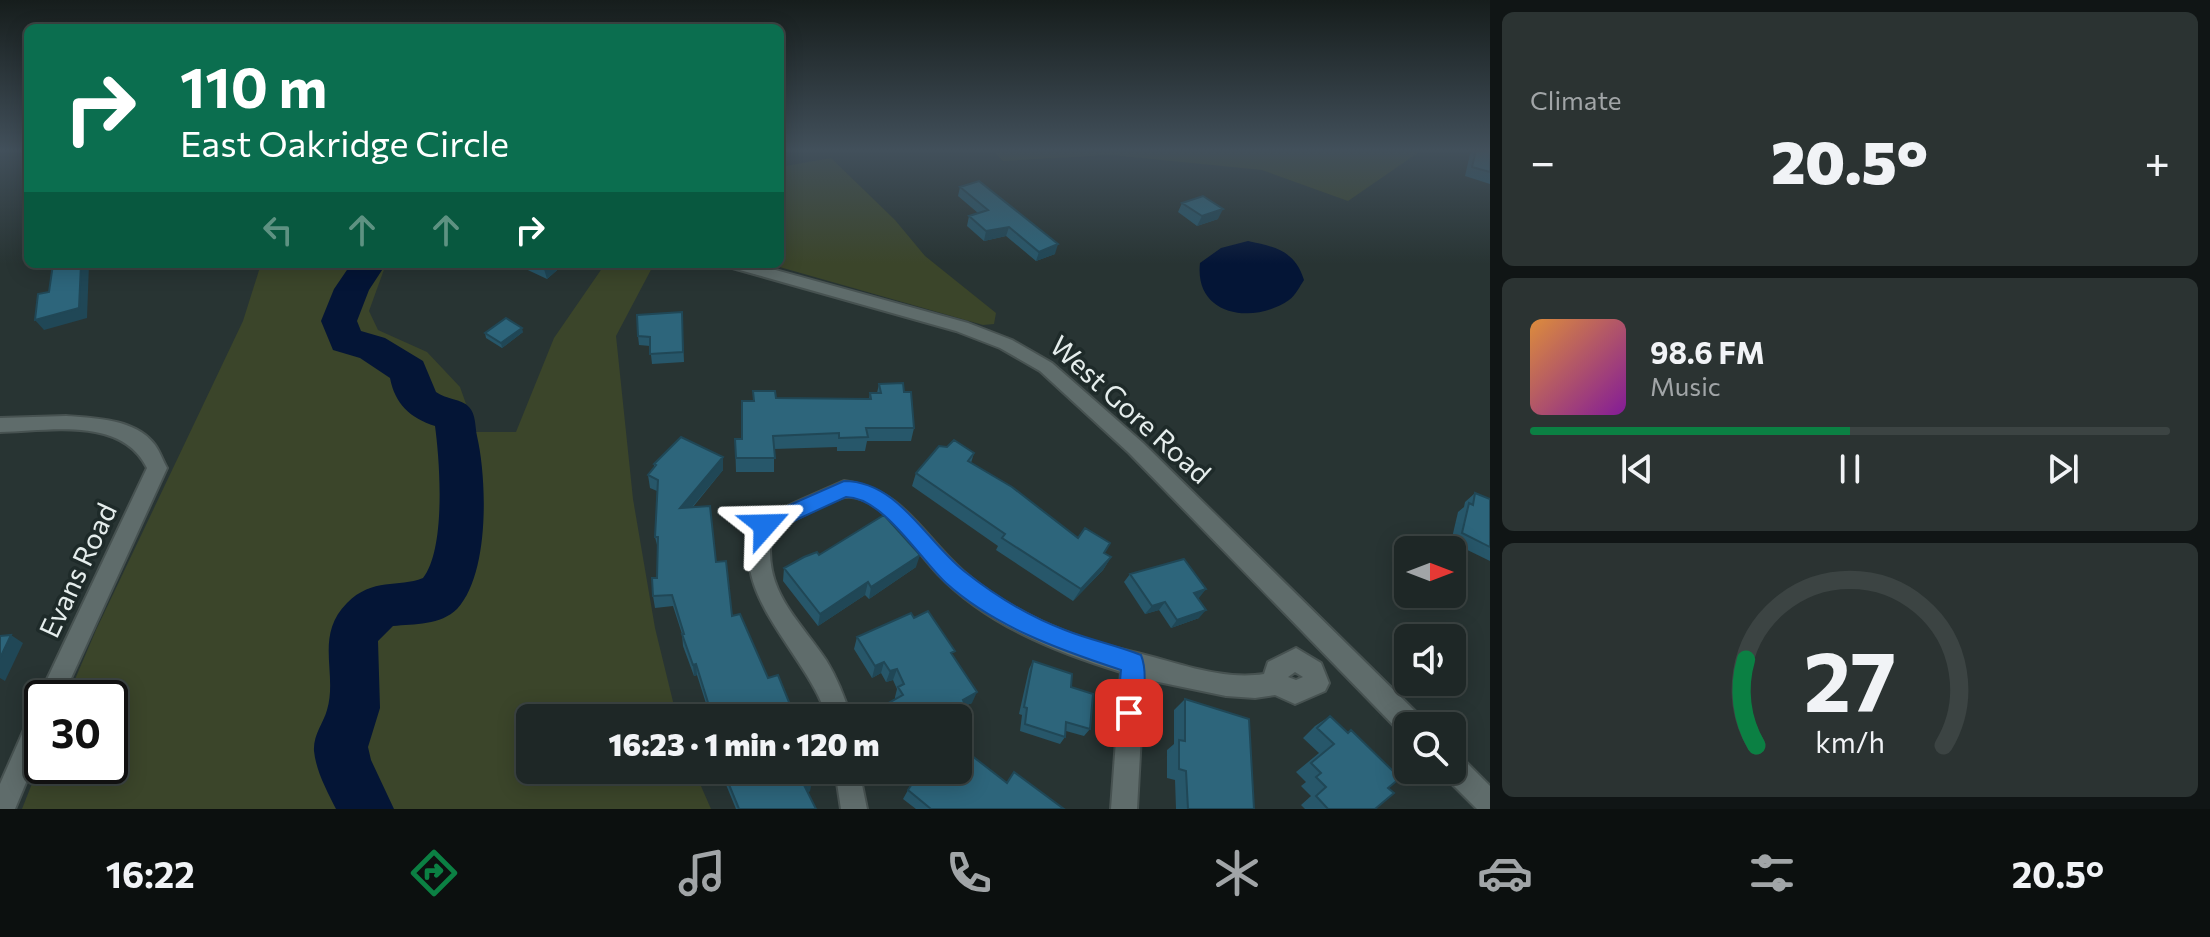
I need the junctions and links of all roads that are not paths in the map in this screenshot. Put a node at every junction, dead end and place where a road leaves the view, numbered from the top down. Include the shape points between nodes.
1 (750, 268) edge
2 (0, 425) edge
3 (1338, 652) junction
4 (1133, 663) junction
5 (58, 680) edge
6 (835, 704) edge
7 (1398, 712) edge
8 (24, 757) edge
9 (1466, 780) edge
10 (850, 784) edge
11 (1490, 804) edge
12 (2, 809) edge
13 (854, 809) edge
14 (1124, 809) edge

1 - 3 street, West Gore Road via 962,327 1034,360 1114,427
2 - 5 street, Evans Road via 109,427 145,445 157,468
3 - 4 street via 1313,671 1317,683 1295,692 1276,683 1265,688 1226,686
3 - 7 street, West Gore Road
4 - 6 street via 1059,639 995,605 955,577 880,499 844,489 765,525 761,541 767,596 816,665
4 - 14 street
8 - 12 street
9 - 11 street
10 - 13 street

